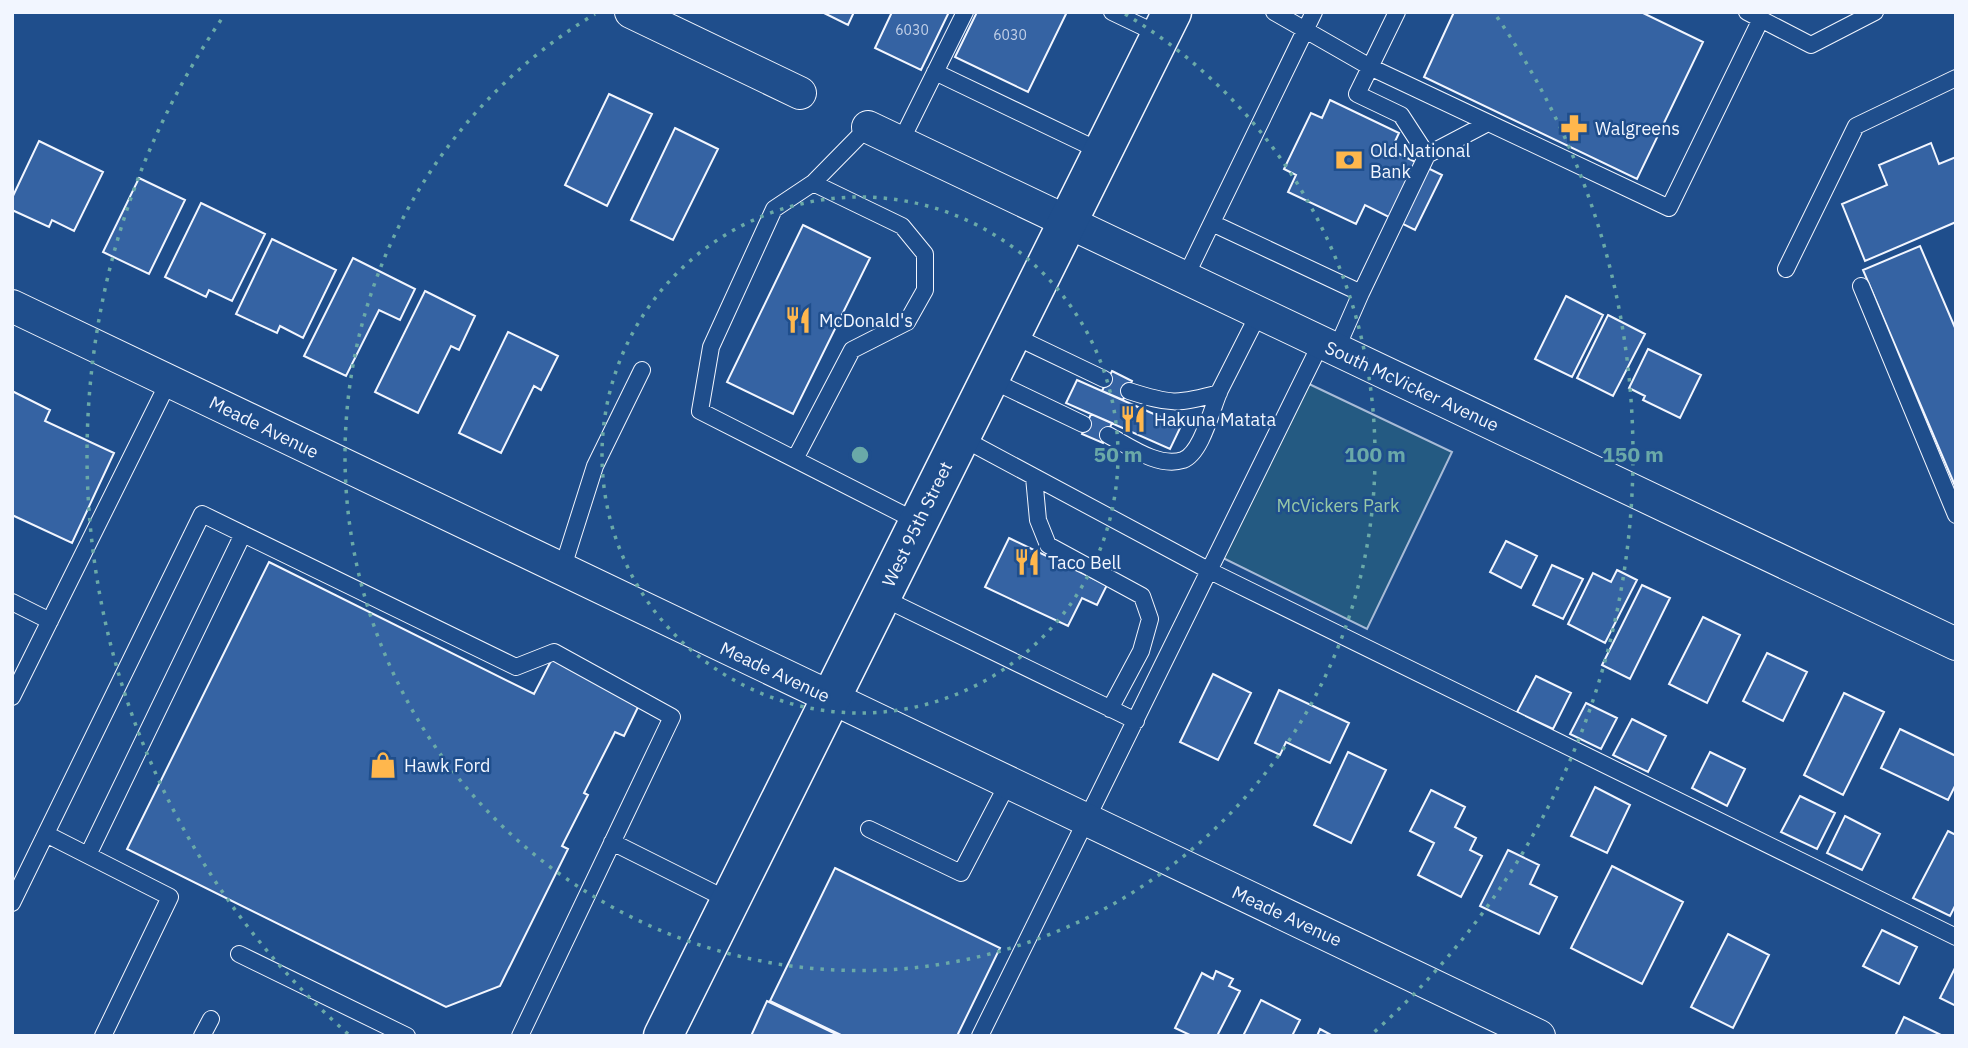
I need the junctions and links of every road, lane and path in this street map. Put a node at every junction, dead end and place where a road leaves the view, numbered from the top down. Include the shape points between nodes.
1 (631, 12) edge
2 (965, 12) edge
3 (1112, 12) edge
4 (1275, 12) edge
5 (1314, 12) edge
6 (1397, 12) edge
7 (1875, 12) edge
8 (1754, 15) edge
9 (1166, 24) edge
10 (1306, 30) junction
11 (1370, 67) junction
12 (935, 72) junction
13 (1956, 78) edge
14 (800, 93) dead end
15 (1488, 123) junction
16 (868, 127) joint
17 (900, 143) junction
18 (1102, 152) junction
19 (1427, 155) junction
20 (813, 183) junction
21 (1068, 222) junction
22 (1212, 223) junction
23 (1786, 269) dead end
24 (1185, 278) junction
25 (1861, 286) dead end
26 (1362, 293) junction
27 (12, 306) edge
28 (1259, 313) junction
29 (1012, 335) junction
30 (1328, 346) junction
31 (642, 370) dead end
32 (989, 379) junction
33 (1104, 379) dead end
34 (169, 381) junction
35 (1129, 391) dead end
36 (1219, 393) junction
37 (1083, 424) dead end
38 (1108, 435) dead end
39 (960, 437) junction
40 (795, 459) junction
41 (1034, 477) junction
42 (1956, 515) edge
43 (918, 522) junction
44 (243, 534) junction
45 (562, 570) junction
46 (1210, 571) junction
47 (881, 597) junction
48 (12, 602) edge
49 (50, 621) junction
50 (1956, 644) edge
51 (12, 697) edge
52 (830, 699) junction
53 (1110, 709) junction
54 (1136, 721) junction
55 (1008, 783) junction
56 (1087, 821) junction
57 (869, 829) dead end
58 (46, 834) junction
59 (612, 842) junction
60 (88, 855) junction
61 (730, 901) junction
62 (12, 904) edge
63 (1956, 937) edge
64 (239, 954) dead end
65 (211, 1019) dead end
66 (103, 1036) edge
67 (202, 1036) edge
68 (407, 1036) edge
69 (520, 1036) edge
70 (663, 1036) edge
71 (980, 1036) edge
72 (1539, 1036) edge

1 - 14 street
2 - 12 lane
3 - 9 lane
4 - 10 lane
5 - 10 lane
6 - 11 lane
7 - 8 lane via 1811,44
8 - 15 lane via 1670,208
9 - 18 main road, West 95th Street
10 - 11 lane
10 - 22 lane
11 - 15 lane
11 - 19 lane via 1357,94 1401,115
12 - 17 lane
12 - 18 lane
13 - 23 lane via 1856,126
15 - 19 lane
16 - 17 street, South McVicker Avenue
16 - 20 lane
17 - 21 street, South McVicker Avenue
18 - 21 main road, West 95th Street
19 - 26 lane
20 - 40 lane via 774,209 711,347 700,411
20 - 40 lane via 902,226 925,254 925,290 907,322 852,350
21 - 24 street, South McVicker Avenue
21 - 29 main road, West 95th Street
22 - 24 lane
22 - 26 lane
24 - 28 street, South McVicker Avenue
25 - 42 lane
26 - 30 lane
27 - 34 street, Meade Avenue
28 - 30 street, South McVicker Avenue
28 - 36 lane
29 - 32 main road, West 95th Street
29 - 33 lane
30 - 46 lane
30 - 50 street, South McVicker Avenue
31 - 45 lane via 595,466
32 - 37 lane
32 - 39 main road, West 95th Street
34 - 45 street, Meade Avenue
34 - 49 lane
35 - 36 lane via 1183,403
36 - 38 lane via 1208,425 1184,460 1159,461
39 - 41 lane
39 - 43 main road, West 95th Street
40 - 43 lane
41 - 46 lane
41 - 53 lane via 1038,520 1048,545 1142,596 1150,619 1141,651
43 - 47 main road, West 95th Street
44 - 58 lane via 202,514
44 - 59 lane via 516,667 554,652 672,717
44 - 60 lane
45 - 52 street, Meade Avenue
46 - 54 lane
46 - 63 lane
47 - 52 main road, West 95th Street
47 - 53 lane
48 - 49 lane
49 - 51 lane
52 - 55 street, Meade Avenue
52 - 61 main road, West 95th Street
53 - 54 lane
54 - 56 lane
55 - 56 street, Meade Avenue
55 - 57 lane via 961,873
56 - 71 lane
56 - 72 street, Meade Avenue
58 - 60 lane
58 - 62 lane
59 - 61 lane
59 - 69 lane
60 - 66 lane via 170,897
61 - 70 main road, West 95th Street
64 - 68 lane
65 - 67 lane

